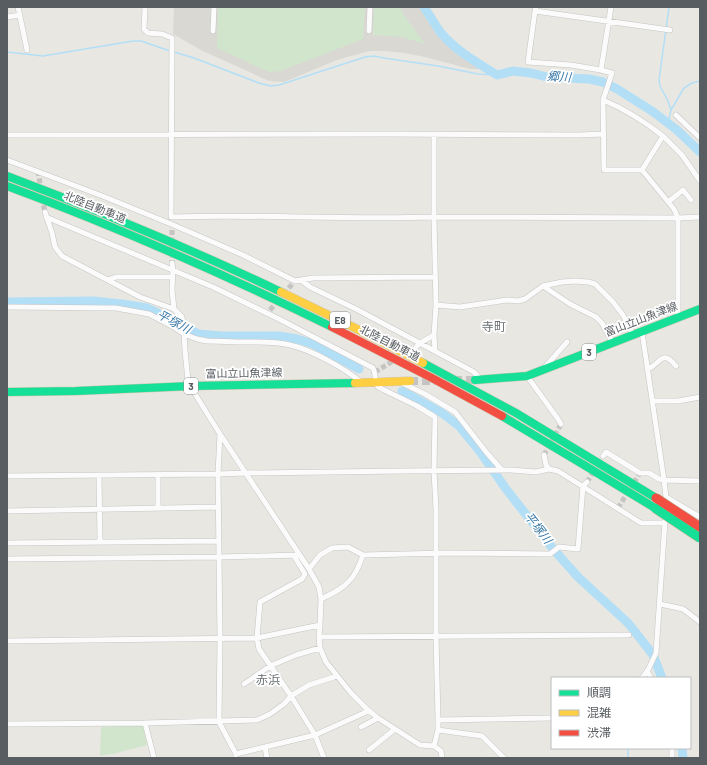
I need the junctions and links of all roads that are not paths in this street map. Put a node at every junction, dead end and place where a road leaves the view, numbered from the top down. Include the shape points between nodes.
1 (18, 7) edge
2 (145, 7) edge
3 (214, 7) edge
4 (370, 7) edge
5 (611, 7) edge
6 (535, 9) edge
7 (20, 15) junction
8 (7, 18) edge
9 (608, 21) junction
10 (670, 30) dead end
11 (213, 31) dead end
12 (369, 31) dead end
13 (27, 50) dead end
14 (601, 70) junction
15 (603, 100) junction
16 (676, 115) dead end
17 (603, 134) junction
18 (7, 135) edge
19 (172, 135) junction
20 (434, 135) junction
21 (663, 136) junction
22 (700, 138) edge
23 (7, 160) edge
24 (642, 170) junction
25 (7, 176) edge
26 (700, 181) edge
27 (7, 186) edge
28 (691, 200) dead end
29 (668, 202) junction
30 (171, 217) junction
31 (434, 217) junction
32 (700, 217) edge
33 (678, 218) junction
34 (171, 224) junction
35 (172, 230) tunnel mouth
36 (172, 263) tunnel mouth
37 (173, 270) junction
38 (172, 277) junction
39 (435, 277) junction
40 (108, 280) junction
41 (296, 281) junction
42 (543, 286) junction
43 (436, 305) junction
44 (7, 307) edge
45 (174, 309) junction
46 (700, 309) edge
47 (678, 318) junction
48 (184, 334) junction
49 (638, 334) junction
50 (434, 335) junction
51 (567, 342) dead end
52 (613, 342) junction
53 (418, 345) junction
54 (435, 351) junction
55 (676, 366) dead end
56 (648, 369) junction
57 (543, 370) junction
58 (527, 376) junction
59 (478, 380) joint
60 (399, 381) junction
61 (410, 381) tunnel mouth
62 (361, 382) junction
63 (375, 382) junction
64 (190, 386) junction
65 (7, 392) edge
66 (700, 397) edge
67 (652, 401) junction
68 (561, 424) dead end
69 (220, 434) junction
70 (544, 455) dead end
71 (603, 456) dead end
72 (502, 470) junction
73 (549, 470) junction
74 (434, 471) junction
75 (246, 473) junction
76 (218, 474) junction
77 (99, 475) junction
78 (158, 475) junction
79 (7, 476) edge
80 (664, 480) junction
81 (700, 481) edge
82 (585, 484) junction
83 (666, 497) junction
84 (218, 507) junction
85 (158, 508) junction
86 (99, 509) junction
87 (7, 510) edge
88 (700, 517) edge
89 (665, 524) junction
90 (700, 527) edge
91 (700, 538) edge
92 (219, 541) junction
93 (100, 542) junction
94 (7, 543) edge
95 (436, 553) junction
96 (363, 555) junction
97 (297, 556) junction
98 (219, 557) junction
99 (7, 559) edge
100 (309, 569) junction
101 (321, 599) junction
102 (660, 604) junction
103 (700, 622) edge
104 (320, 625) junction
105 (629, 635) dead end
106 (436, 636) junction
107 (319, 637) junction
108 (220, 638) junction
109 (257, 638) junction
110 (7, 641) edge
111 (320, 648) junction
112 (270, 666) junction
113 (648, 670) junction
114 (336, 676) junction
115 (643, 677) edge
116 (651, 677) edge
117 (244, 684) dead end
118 (291, 696) junction
119 (368, 710) junction
120 (378, 718) junction
121 (551, 718) edge
122 (438, 720) junction
123 (219, 722) junction
124 (145, 723) junction
125 (7, 724) edge
126 (360, 727) dead end
127 (395, 729) junction
128 (438, 730) junction
129 (315, 735) junction
130 (434, 746) junction
131 (265, 747) junction
132 (369, 750) dead end
133 (236, 756) edge
134 (154, 758) edge
135 (267, 758) edge
136 (324, 758) edge
137 (442, 758) edge
138 (504, 758) edge

1 - 7 street
2 - 19 street via 144,29 148,33 172,38
3 - 11 street
4 - 12 street
5 - 9 street
6 - 9 street
6 - 14 street via 528,62
7 - 8 street
7 - 13 street
9 - 10 street
9 - 14 street
14 - 15 street via 612,73
15 - 17 street
15 - 21 street via 634,115
16 - 22 street
17 - 20 street
17 - 24 street via 604,170
18 - 19 street
19 - 20 street
19 - 30 street
20 - 31 street
21 - 24 street
21 - 26 street
23 - 34 street
24 - 29 street
25 - 90 main road, 北陸自動車道 / E8, bridge via 171,242 361,330 469,387 568,444
27 - 91 main road, 北陸自動車道 / E8, bridge via 126,232 355,338 521,427
28 - 29 street via 683,190
29 - 33 street
30 - 31 street
30 - 34 street
31 - 33 street
31 - 39 street
32 - 33 street
33 - 47 street
34 - 35 street
34 - 41 street via 243,254
36 - 37 street
37 - 38 street
37 - 40 street via 45,215 55,247 62,256
37 - 63 street via 269,312 373,368
38 - 40 street via 116,277
38 - 45 street
39 - 41 street via 313,278
39 - 43 street
40 - 45 street via 140,297
41 - 53 street via 356,309
42 - 43 street via 518,301 507,300 460,307
42 - 49 street via 575,281 596,284
42 - 52 street via 570,304 596,316
43 - 50 street
44 - 48 street via 116,308 150,314
45 - 48 street via 182,317
46 - 47 main road, 富山立山魚津線 / 3
47 - 49 main road, 富山立山魚津線 / 3
48 - 62 street via 197,340 290,345 331,362
48 - 64 street
49 - 52 main road, 富山立山魚津線 / 3
49 - 56 street
50 - 53 street
50 - 54 street
51 - 57 street
52 - 57 main road, 富山立山魚津線 / 3
53 - 54 street
54 - 59 street via 474,372
55 - 56 street via 666,358 660,359
56 - 67 street
57 - 58 main road, 富山立山魚津線 / 3
58 - 59 main road, 富山立山魚津線 / 3
58 - 68 street
60 - 61 main road, 富山立山魚津線 / 3
60 - 63 main road, 富山立山魚津線 / 3
60 - 72 street via 455,412
62 - 63 main road, 富山立山魚津線 / 3
62 - 64 main road, 富山立山魚津線 / 3
63 - 74 street via 378,387 418,406 434,417
64 - 65 main road, 富山立山魚津線 / 3
64 - 69 street
66 - 67 street via 678,401
67 - 80 street
69 - 75 street
69 - 76 street
70 - 73 street
71 - 80 street via 606,452 640,473
72 - 73 street
72 - 74 street
73 - 82 street via 558,471
74 - 75 street
74 - 95 street
75 - 76 street
75 - 97 street
76 - 78 street
76 - 84 street
77 - 78 street
77 - 79 street
77 - 86 street
78 - 85 street
80 - 81 street
80 - 83 street
82 - 89 street via 641,523
82 - 95 street via 578,549 560,547 550,554
83 - 88 street
83 - 89 street
84 - 85 street
84 - 92 street
85 - 86 street
86 - 87 street
86 - 93 street
89 - 102 street
92 - 93 street
92 - 98 street
93 - 94 street
95 - 96 street
95 - 106 street
96 - 100 street via 348,547 332,548 320,555
96 - 101 street via 350,580 334,593
97 - 98 street
97 - 100 street
97 - 109 street via 305,574 302,579 260,602
98 - 99 street
98 - 108 street
100 - 101 street via 319,587
101 - 104 street
102 - 103 street via 683,609
102 - 113 street via 656,653
104 - 107 street
104 - 109 street
105 - 106 street
106 - 107 street
106 - 122 street
107 - 111 street
108 - 109 street
108 - 110 street
108 - 123 street
109 - 112 street via 259,649
111 - 112 street
111 - 114 street
112 - 117 street
112 - 118 street
113 - 115 street
113 - 116 street
114 - 118 street via 309,685
114 - 119 street
118 - 123 street via 270,714 257,720
118 - 129 street
119 - 120 street
119 - 129 street
120 - 126 street
120 - 127 street
121 - 122 street
122 - 128 street
123 - 124 street
123 - 133 street
124 - 125 street
124 - 134 street
127 - 130 street via 420,745
127 - 132 street
128 - 130 street
128 - 138 street via 482,736
129 - 131 street
129 - 136 street
130 - 137 street via 441,751
131 - 133 street
131 - 135 street

